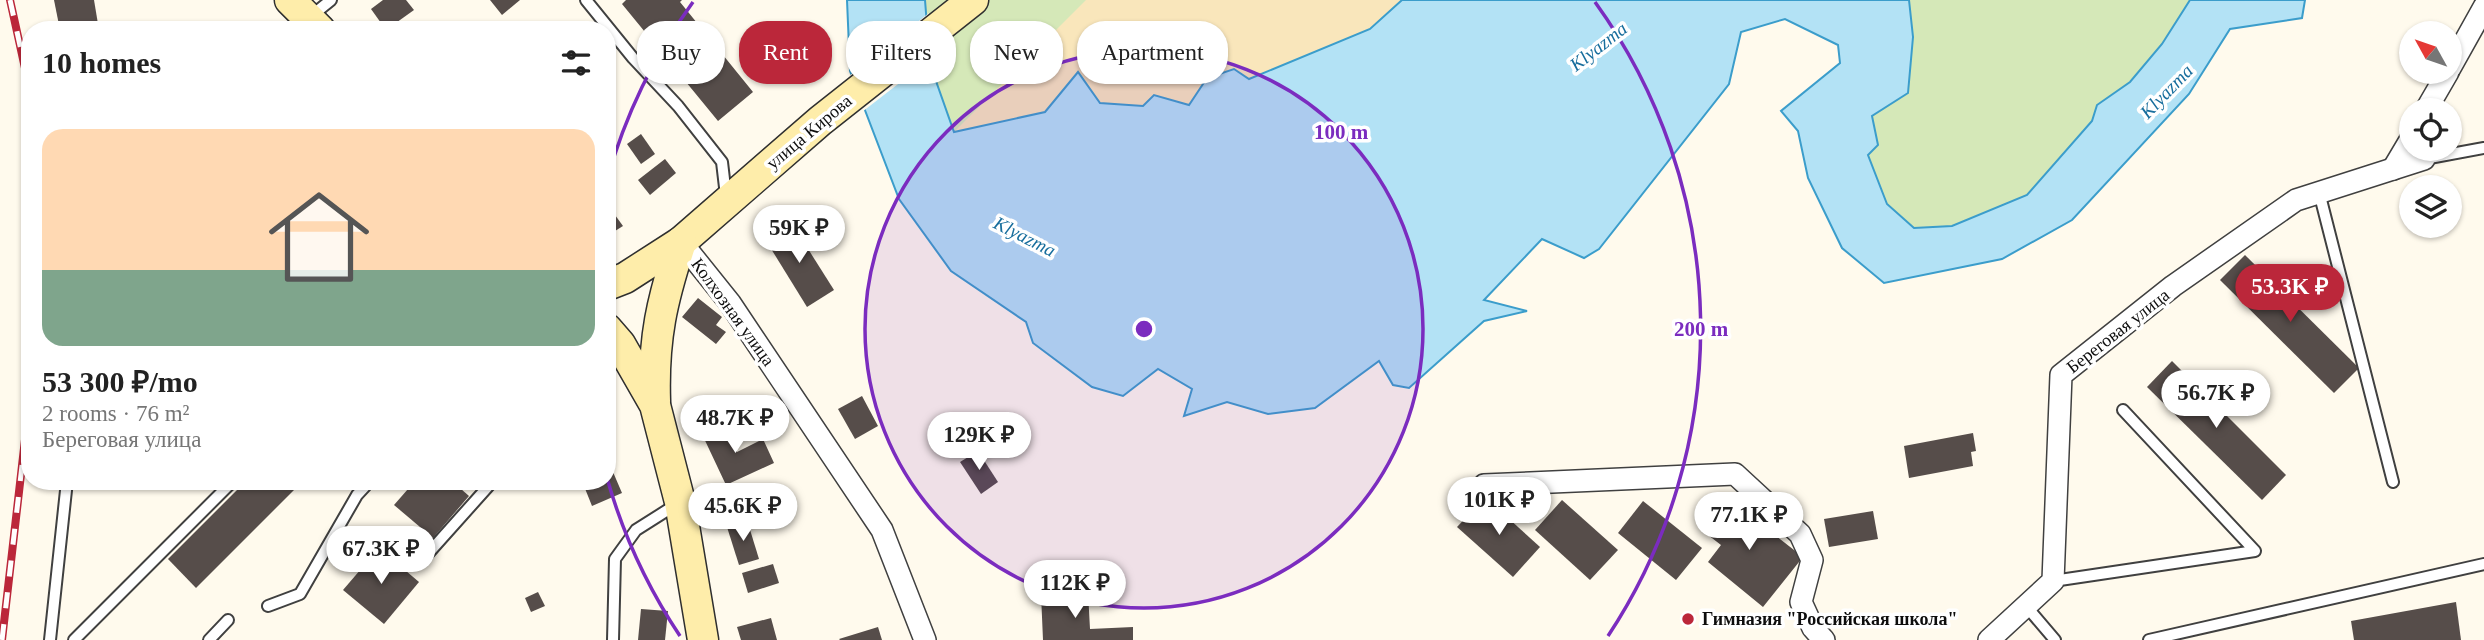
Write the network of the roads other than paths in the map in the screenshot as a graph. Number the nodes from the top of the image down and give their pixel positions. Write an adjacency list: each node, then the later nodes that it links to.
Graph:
1 (331, 0): 5 (lane)
2 (586, 0): 6 (lane)
3 (970, 2): 15 (street, улица Кирова)
4 (2484, 7): 8 (street)
5 (306, 16)
6 (603, 21)
7 (616, 37): 15 (lane)
8 (2462, 47)
9 (2484, 148): 10 (lane)
10 (2462, 152)
11 (2399, 159): 13 (street)
12 (2418, 161): 13 (street, Береговая улица)
13 (2393, 169): 14 (street, Береговая улица)
14 (2319, 192): 21 (lane); 30 (street, Береговая улица)
15 (726, 202): 16 (street, улица Кирова)
16 (681, 242): 17 (street, улица Кирова); 19 (street); 39 (street, Колхозная улица)
17 (616, 282)
18 (616, 339): 19 (street)
19 (656, 405): 27 (street)
20 (2123, 410): 30 (lane)
21 (2393, 482)
22 (1484, 485): 40 (street)
23 (66, 490): 34 (lane)
24 (224, 490): 35 (lane)
25 (362, 490): 31 (lane)
26 (486, 490): 28 (lane)
27 (680, 502): 37 (lane); 38 (street)
28 (425, 557)
29 (2484, 564): 43 (lane)
30 (2053, 581): 32 (street)
31 (268, 606)
32 (2026, 606): 41 (street); 42 (lane)
33 (228, 620): 36 (lane)
34 (50, 640)
35 (74, 640)
36 (209, 640)
37 (613, 640)
38 (703, 640)
39 (925, 640)
40 (1824, 640)
41 (1989, 640)
42 (2055, 640)
43 (2149, 640)

